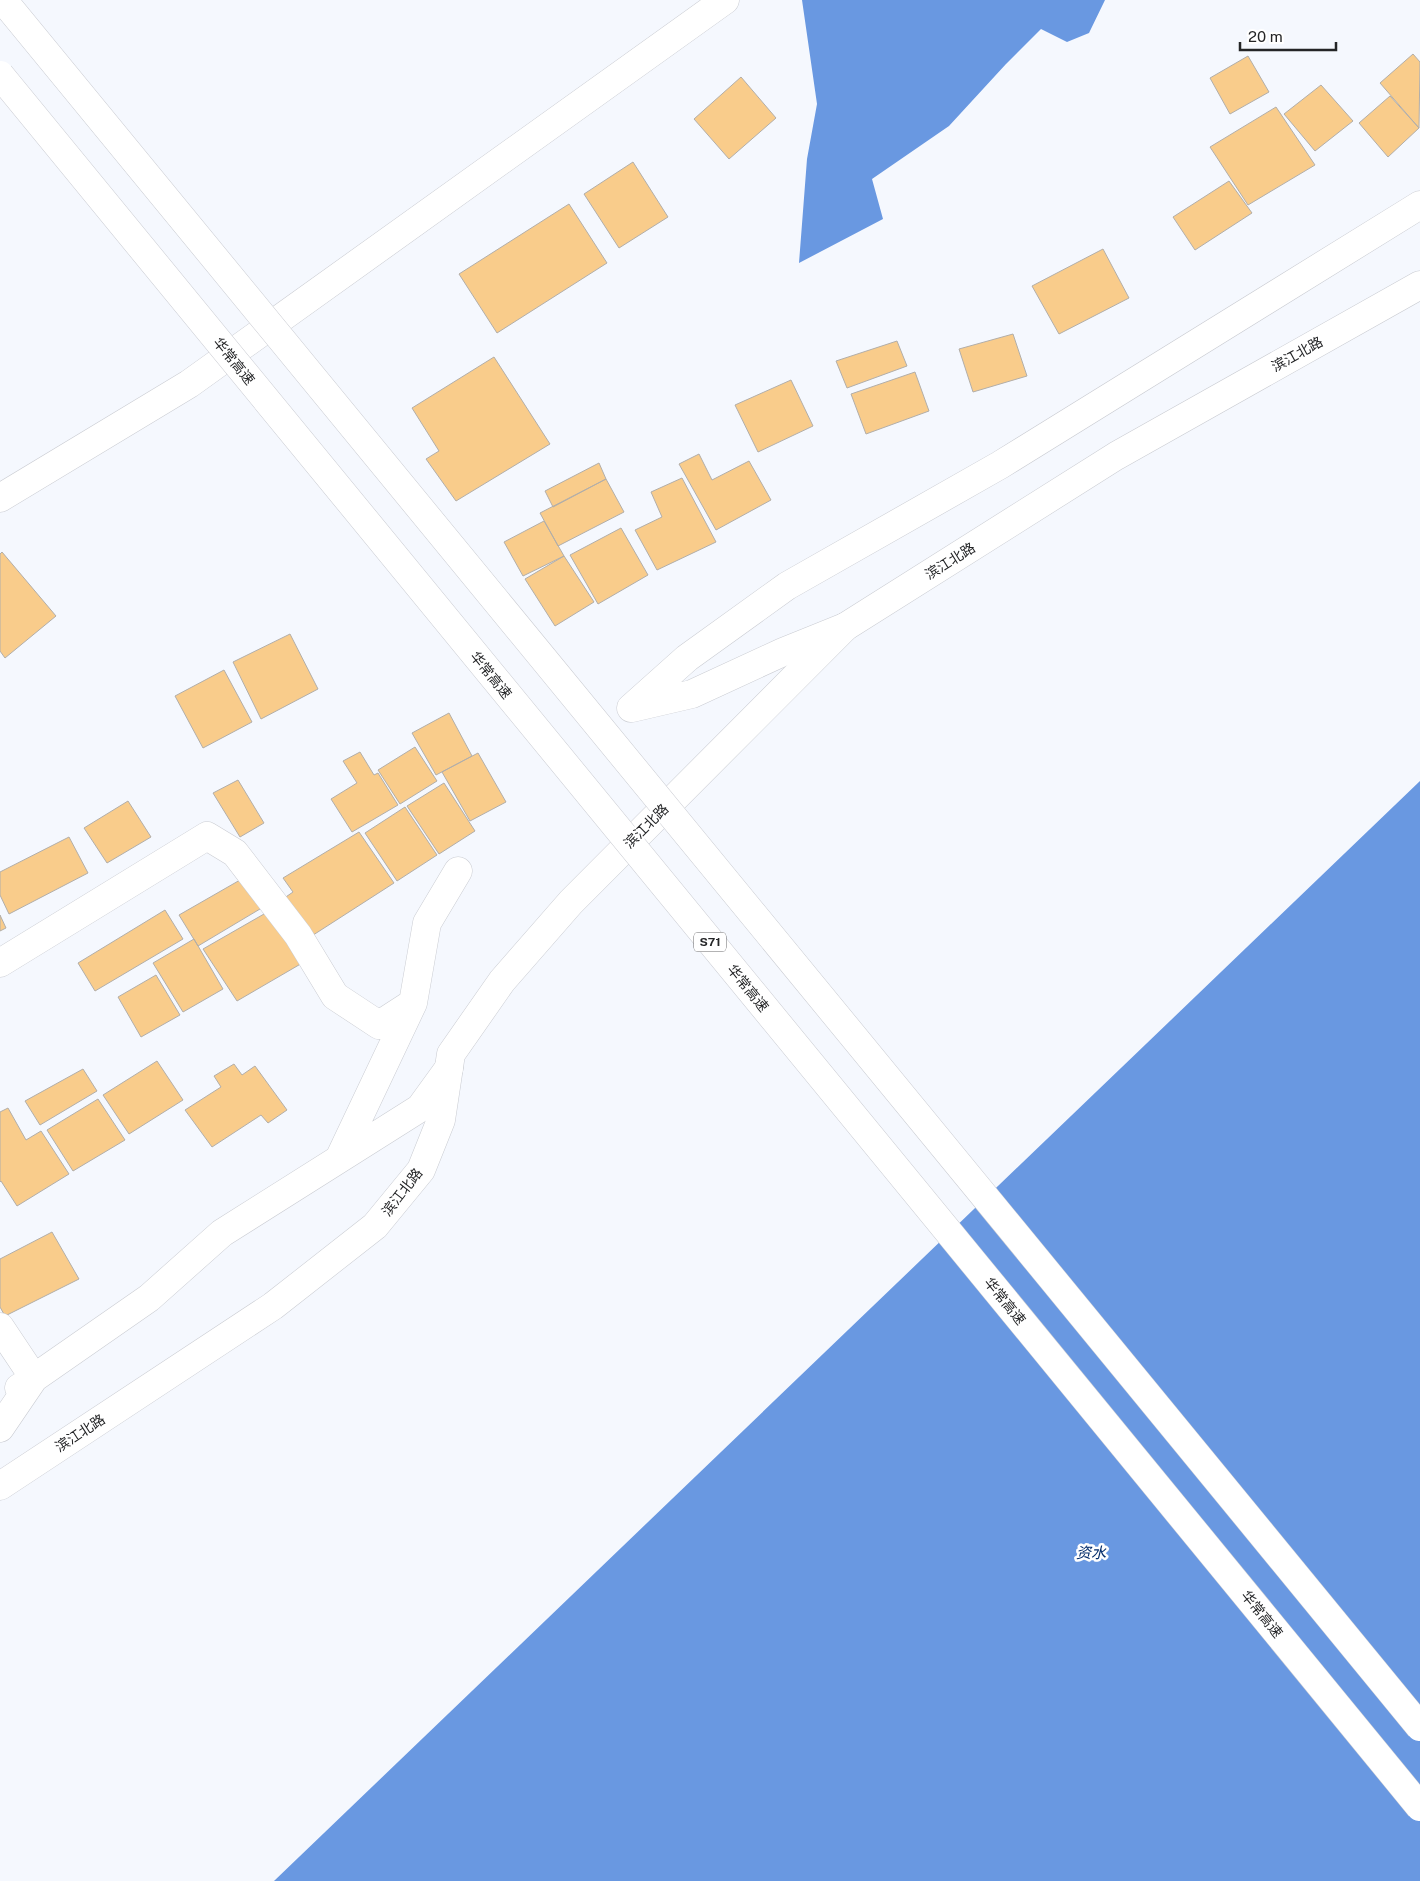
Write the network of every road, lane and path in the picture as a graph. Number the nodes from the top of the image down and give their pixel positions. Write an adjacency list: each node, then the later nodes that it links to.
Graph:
1 (3, 0): 18 (main road, bridge)
2 (726, 0): 6 (main road)
3 (0, 75): 19 (main road, 华常高速 / S71, bridge)
4 (1420, 205): 7 (main road)
5 (1420, 285): 7 (main road, 滨江北路)
6 (0, 498)
7 (845, 628): 11 (main road, 滨江北路)
8 (458, 872): 10 (main road)
9 (0, 963): 10 (main road)
10 (412, 1004): 12 (main road)
11 (449, 1068): 12 (main road); 17 (main road, 滨江北路)
12 (338, 1159): 14 (main road)
13 (0, 1327): 14 (main road)
14 (34, 1378): 15 (main road); 16 (main road)
15 (0, 1400)
16 (0, 1428)
17 (0, 1486)
18 (1420, 1727)
19 (1420, 1807)

